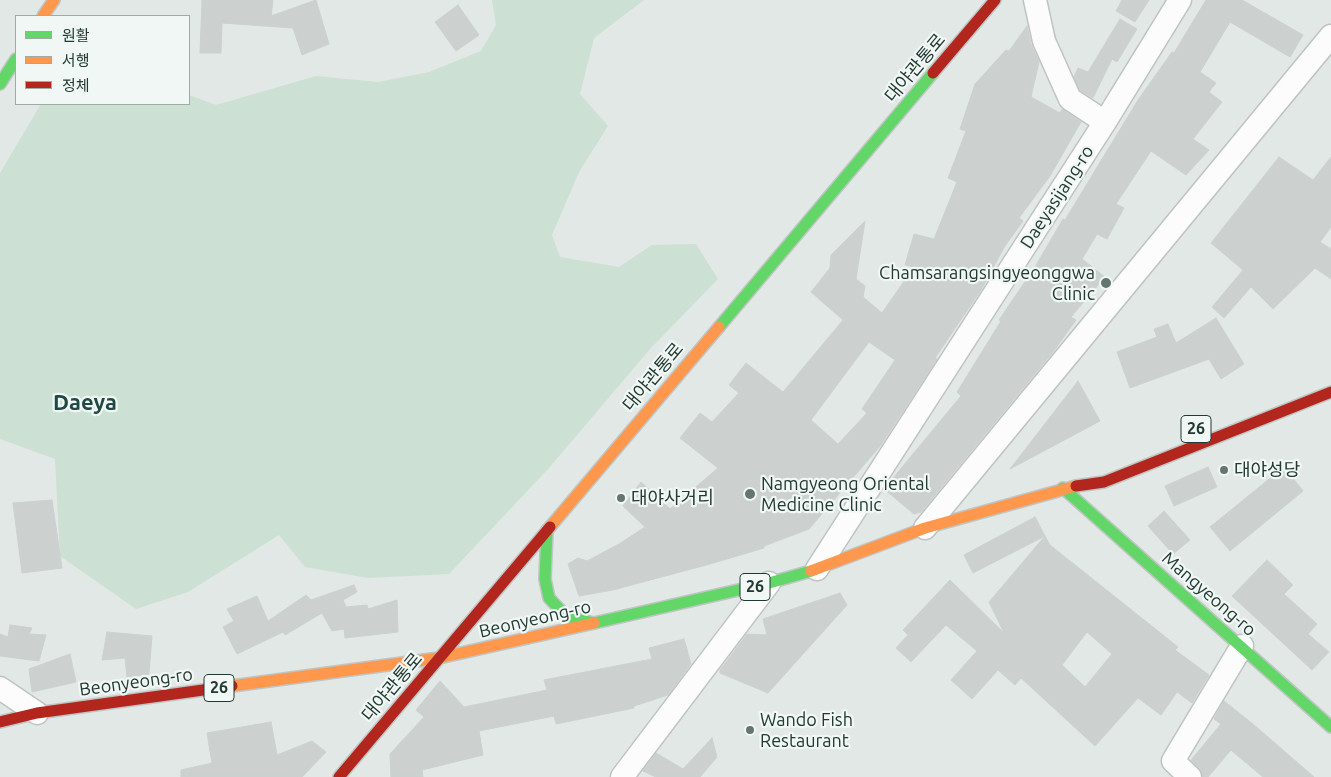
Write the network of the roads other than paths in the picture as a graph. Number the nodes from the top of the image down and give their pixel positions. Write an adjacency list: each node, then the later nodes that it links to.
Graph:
1 (54, 0): 5 (main road)
2 (995, 0): 14 (main road, 대야관통로)
3 (1035, 0): 9 (street)
4 (1180, 0): 9 (street, Daeyasijang-ro)
5 (45, 15)
6 (1331, 36): 13 (street)
7 (15, 61): 8 (main road)
8 (0, 84)
9 (1105, 122): 15 (street, Daeyasijang-ro)
10 (1331, 392): 12 (main road, Beonyeong-ro / 26)
11 (1093, 472): 12 (main road, Beonyeong-ro / 26)
12 (1063, 488): 13 (main road, Beonyeong-ro / 26); 18 (main road, Mangyeong-ro)
13 (925, 528): 15 (main road, Beonyeong-ro / 26)
14 (547, 530): 17 (main road); 19 (main road, 대야관통로)
15 (818, 569): 16 (main road, Beonyeong-ro / 26)
16 (769, 584): 17 (main road, Beonyeong-ro / 26); 25 (street)
17 (593, 623): 19 (main road, Beonyeong-ro / 26)
18 (1242, 646): 23 (main road, Mangyeong-ro); 26 (street)
19 (439, 658): 21 (main road, Beonyeong-ro / 26); 24 (main road, 대야관통로)
20 (0, 688): 21 (street)
21 (38, 713): 22 (main road, Beonyeong-ro / 26)
22 (0, 722)
23 (1331, 727)
24 (338, 777)
25 (622, 777)
26 (1190, 777)

